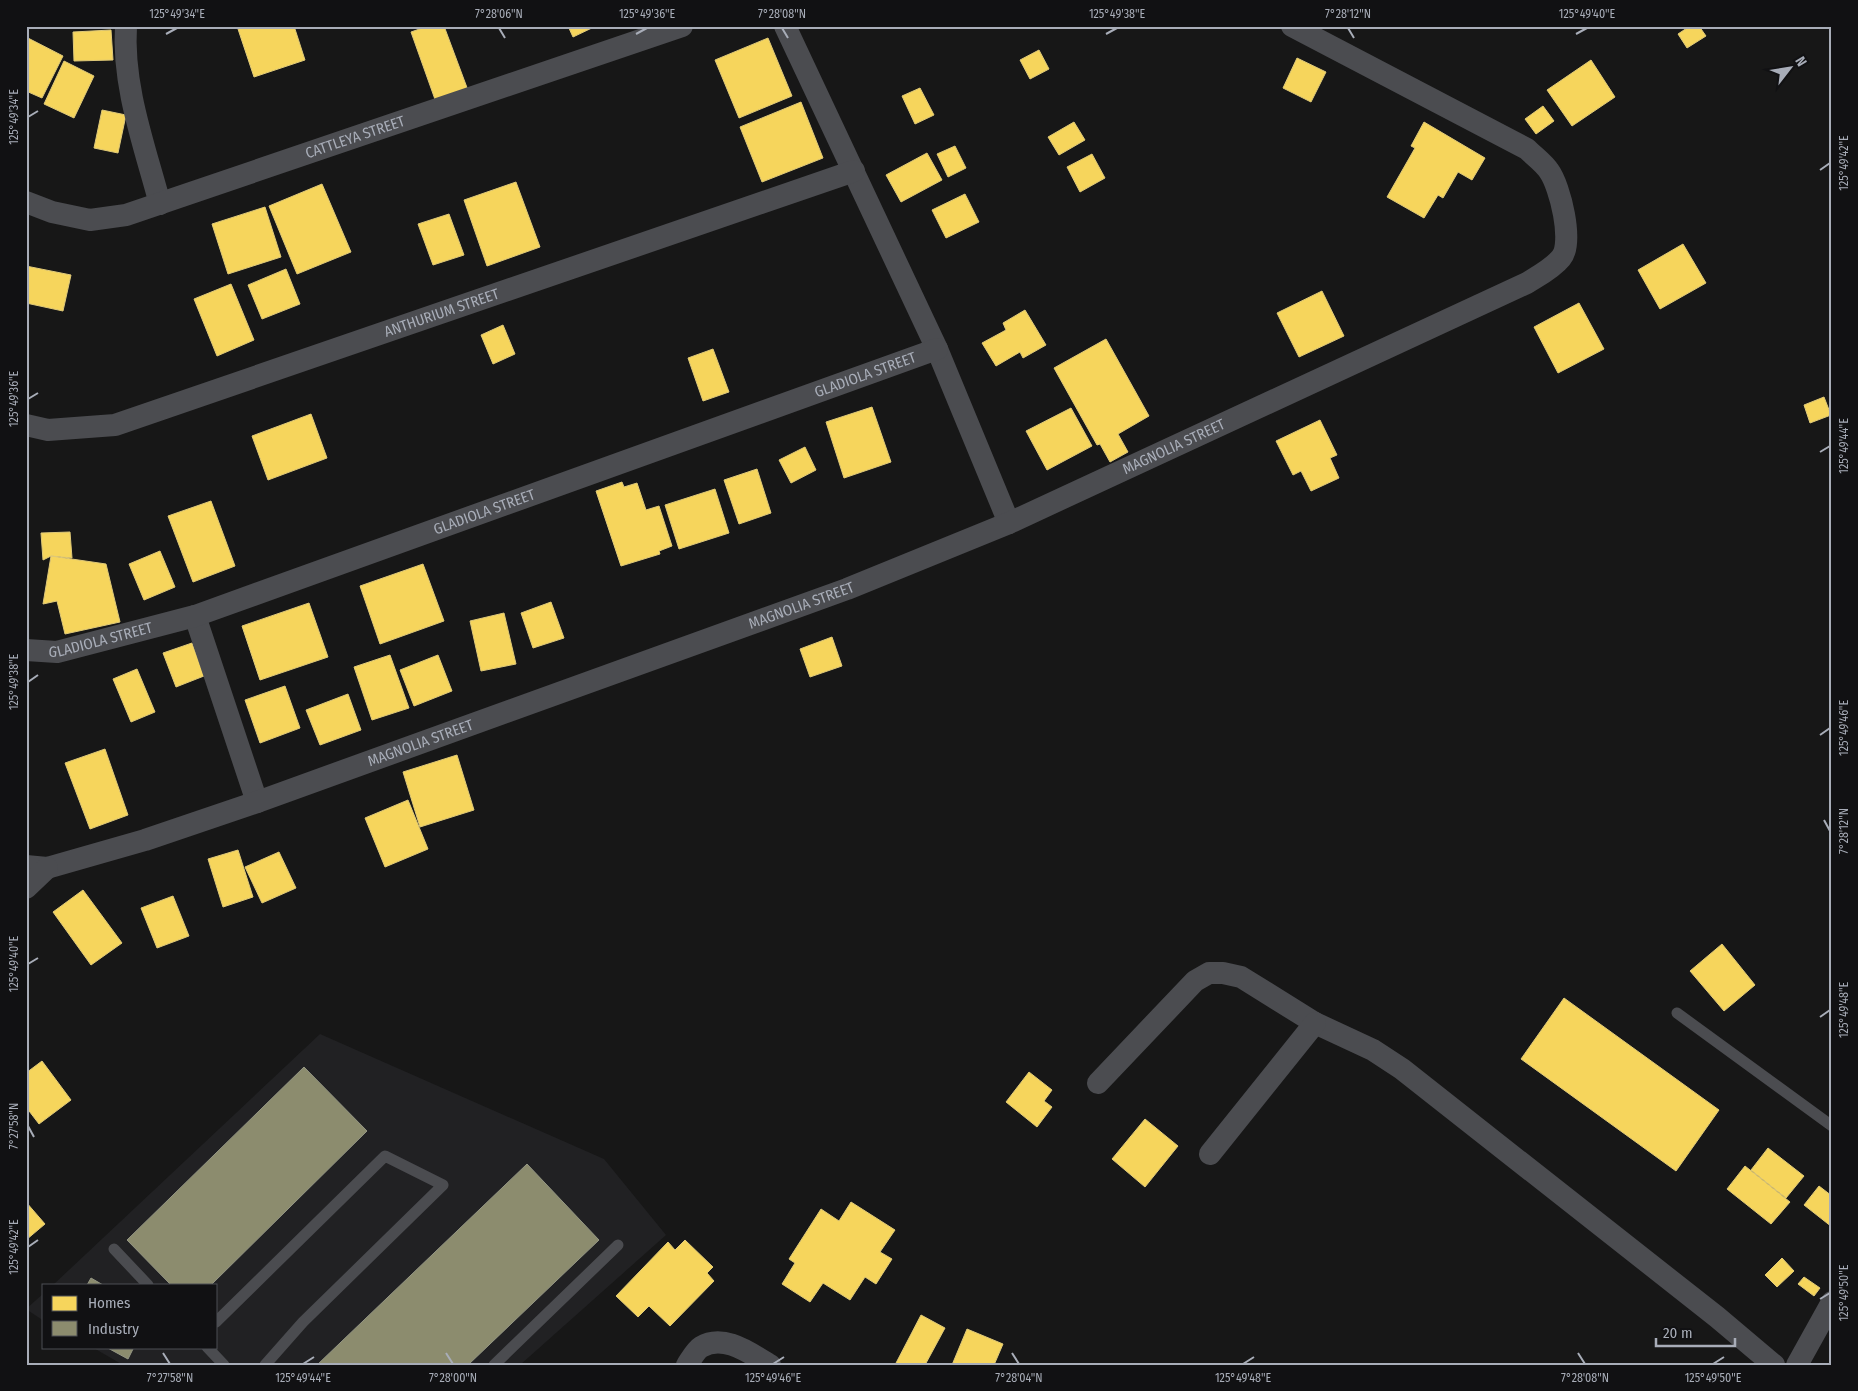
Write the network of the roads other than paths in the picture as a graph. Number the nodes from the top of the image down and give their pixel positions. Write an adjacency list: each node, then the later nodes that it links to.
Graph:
1 (126, 26): 7 (street)
2 (682, 26): 7 (street, CATTLEYA STREET)
3 (785, 26): 5 (street)
4 (1292, 26): 10 (street, MAGNOLIA STREET)
5 (854, 171): 8 (street); 9 (street, ANTHURIUM STREET)
6 (26, 202): 7 (street, CATTLEYA STREET)
7 (160, 204)
8 (937, 349): 10 (street); 11 (street, GLADIOLA STREET)
9 (26, 425)
10 (1009, 523): 13 (street, MAGNOLIA STREET)
11 (195, 616): 12 (street, GLADIOLA STREET); 13 (street)
12 (26, 650)
13 (257, 802): 14 (street, MAGNOLIA STREET)
14 (37, 867): 15 (street)
15 (26, 888)
16 (1677, 1013): 19 (lane)
17 (1315, 1023): 18 (street); 20 (street); 32 (street)
18 (1098, 1083)
19 (1832, 1126)
20 (1210, 1154)
21 (618, 1245): 29 (lane)
22 (114, 1249): 23 (lane)
23 (147, 1284)
24 (1832, 1302): 33 (street)
25 (218, 1320): 28 (lane)
26 (208, 1348): 27 (lane)
27 (224, 1365)
28 (265, 1365)
29 (494, 1365)
30 (687, 1365): 31 (street)
31 (770, 1365)
32 (1774, 1365)
33 (1797, 1365)

